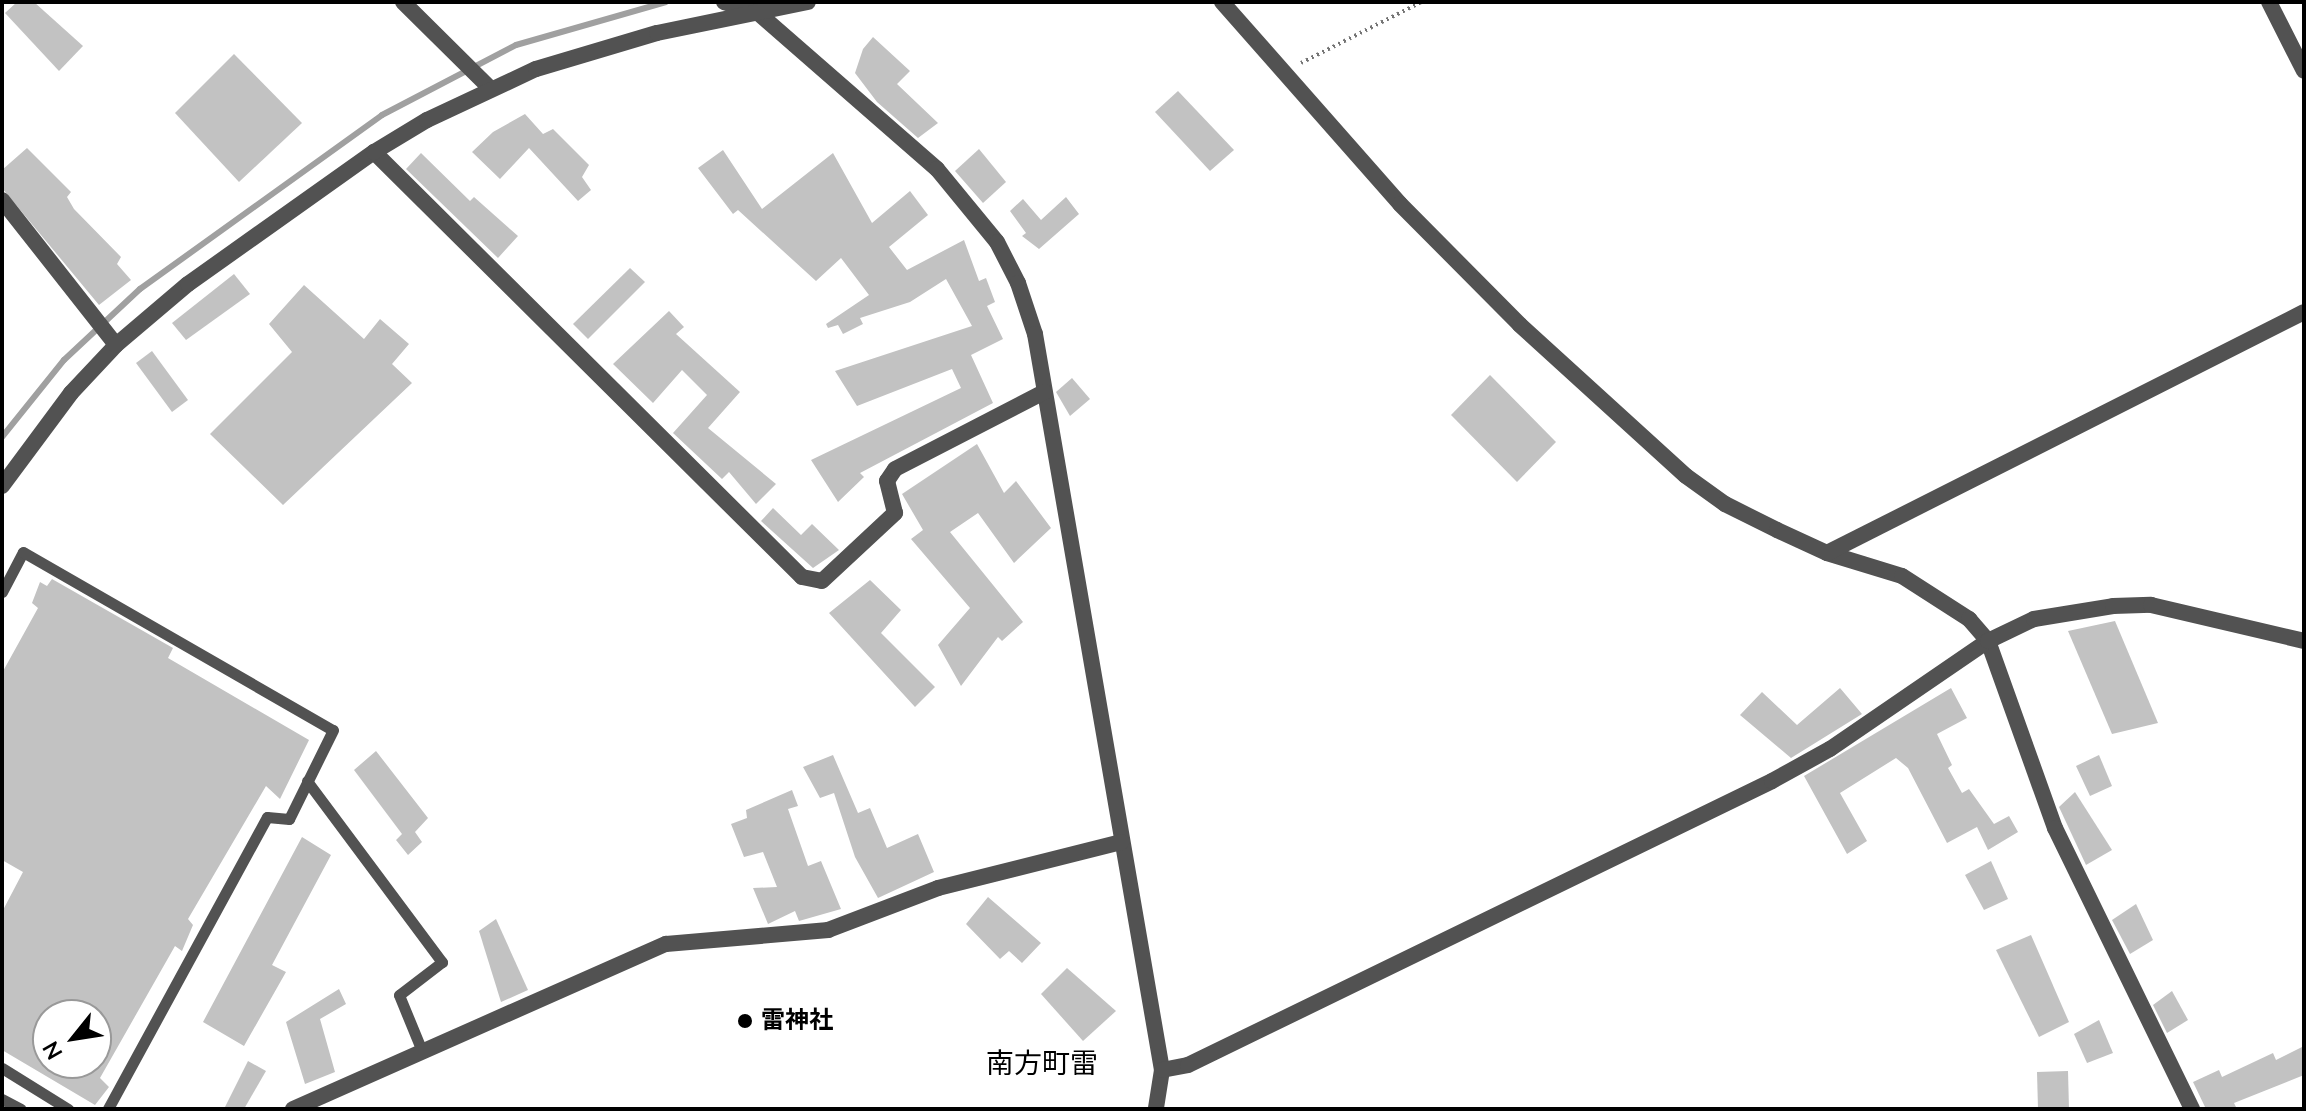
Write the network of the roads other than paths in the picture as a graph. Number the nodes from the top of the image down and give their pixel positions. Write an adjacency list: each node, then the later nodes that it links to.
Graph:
1 (403, 2): 8 (street)
2 (724, 2): 6 (street)
3 (808, 2): 6 (street)
4 (1222, 2): 15 (street)
5 (2269, 2): 7 (street)
6 (757, 12): 8 (street); 13 (street)
7 (2304, 71)
8 (490, 88): 9 (street)
9 (374, 152): 12 (street); 13 (street)
10 (2, 200): 12 (street)
11 (2304, 312): 15 (street)
12 (116, 345): 14 (street)
13 (1044, 392): 20 (street)
14 (2, 486)
15 (1827, 553): 17 (street)
16 (2, 592): 19 (lane)
17 (1988, 641): 18 (street); 23 (street); 30 (street)
18 (2304, 641)
19 (307, 781): 21 (lane); 27 (lane)
20 (1121, 842): 21 (street); 23 (street)
21 (422, 1051): 28 (street)
22 (2, 1068): 26 (lane)
23 (1162, 1070): 29 (street)
24 (2, 1099): 25 (lane)
25 (21, 1109)
26 (68, 1109)
27 (108, 1109)
28 (293, 1109)
29 (1156, 1109)
30 (2192, 1109)

